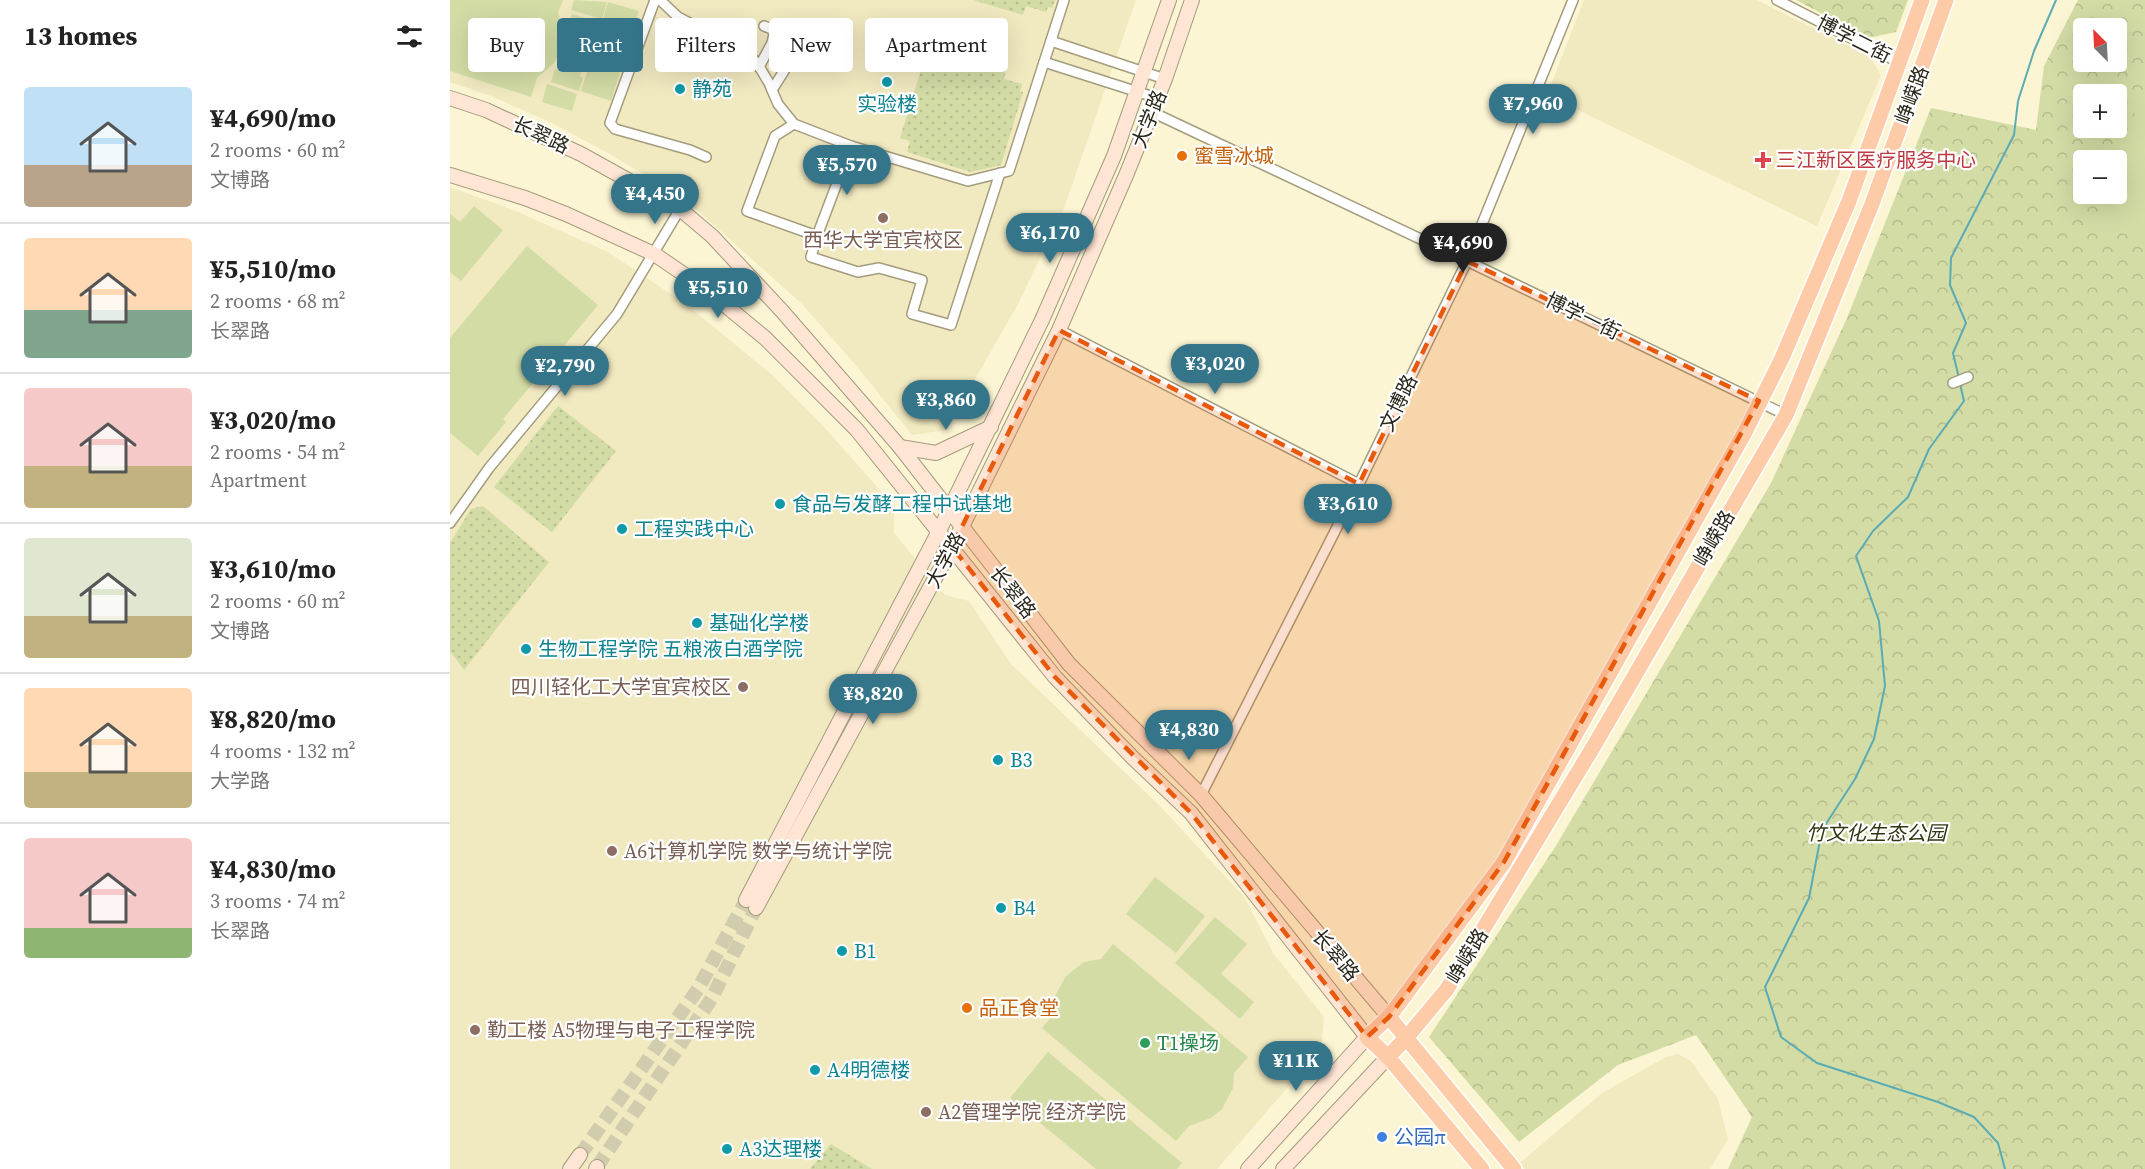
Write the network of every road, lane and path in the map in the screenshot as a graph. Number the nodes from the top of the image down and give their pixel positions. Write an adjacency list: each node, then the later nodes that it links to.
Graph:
1 (655, 0): 25 (street)
2 (660, 0): 14 (street)
3 (1064, 0): 11 (street)
4 (1169, 0): 15 (main road, 大学路)
5 (1192, 0): 17 (main road, 大学路)
6 (1573, 0): 31 (street, 文博路)
7 (1777, 0): 13 (street, 博学二街)
8 (1922, 0): 13 (main road, 峥嵘路)
9 (1946, 0): 36 (main road, 峥嵘路)
10 (764, 26): 14 (street)
11 (1051, 41): 12 (street); 15 (street)
12 (1044, 62): 19 (street); 26 (street)
13 (1900, 63): 35 (main road, 峥嵘路)
14 (759, 67): 18 (street)
15 (1145, 71): 17 (street); 19 (main road, 大学路)
16 (783, 72): 18 (street)
17 (1165, 79): 21 (main road, 大学路)
18 (772, 90): 23 (street)
19 (1138, 90): 21 (street); 37 (main road, 大学路)
20 (450, 98): 28 (main road, 长翠路)
21 (1157, 98): 22 (main road, 大学路)
22 (1152, 112): 31 (street, 博学一街); 32 (main road, 大学路)
23 (794, 123): 24 (street); 29 (street)
24 (851, 146): 26 (street); 29 (street)
25 (706, 157)
26 (1000, 173): 29 (street)
27 (450, 175): 30 (main road, 长翠路)
28 (680, 209): 30 (street); 38 (main road, 长翠路)
29 (817, 236)
30 (654, 254): 41 (street); 43 (main road, 长翠路)
31 (1467, 261): 35 (street, 博学一街); 39 (street, 文博路)
32 (1059, 330): 39 (street); 42 (main road, 大学路)
33 (1968, 377): 34 (street)
34 (1953, 383)
35 (1759, 401): 36 (street, 博学一街); 46 (main road, 峥嵘路)
36 (1786, 415): 48 (main road, 峥嵘路)
37 (991, 427): 38 (main road); 40 (main road, 大学路)
38 (900, 447): 40 (main road, 长翠路)
39 (1359, 484): 45 (street, 文博路)
40 (949, 511): 42 (main road, 长翠路); 43 (main road, 大学路)
41 (450, 522)
42 (962, 528): 44 (main road, 大学路); 45 (main road, 长翠路)
43 (939, 531): 44 (main road, 长翠路); 44 (main road, 大学路)
44 (952, 547): 47 (main road, 长翠路)
45 (1201, 795): 46 (main road, 长翠路)
46 (1389, 1017): 47 (main road, 峥嵘路); 48 (main road, 长翠路)
47 (1367, 1036): 49 (main road, 长翠路); 52 (main road)
48 (1407, 1037): 49 (main road, 峥嵘路); 55 (main road, 长翠路)
49 (1388, 1057): 53 (main road); 54 (main road, 长翠路)
50 (580, 1155): 51 (main road)
51 (570, 1169)
52 (1248, 1169)
53 (1282, 1169)
54 (1482, 1169)
55 (1514, 1169)

